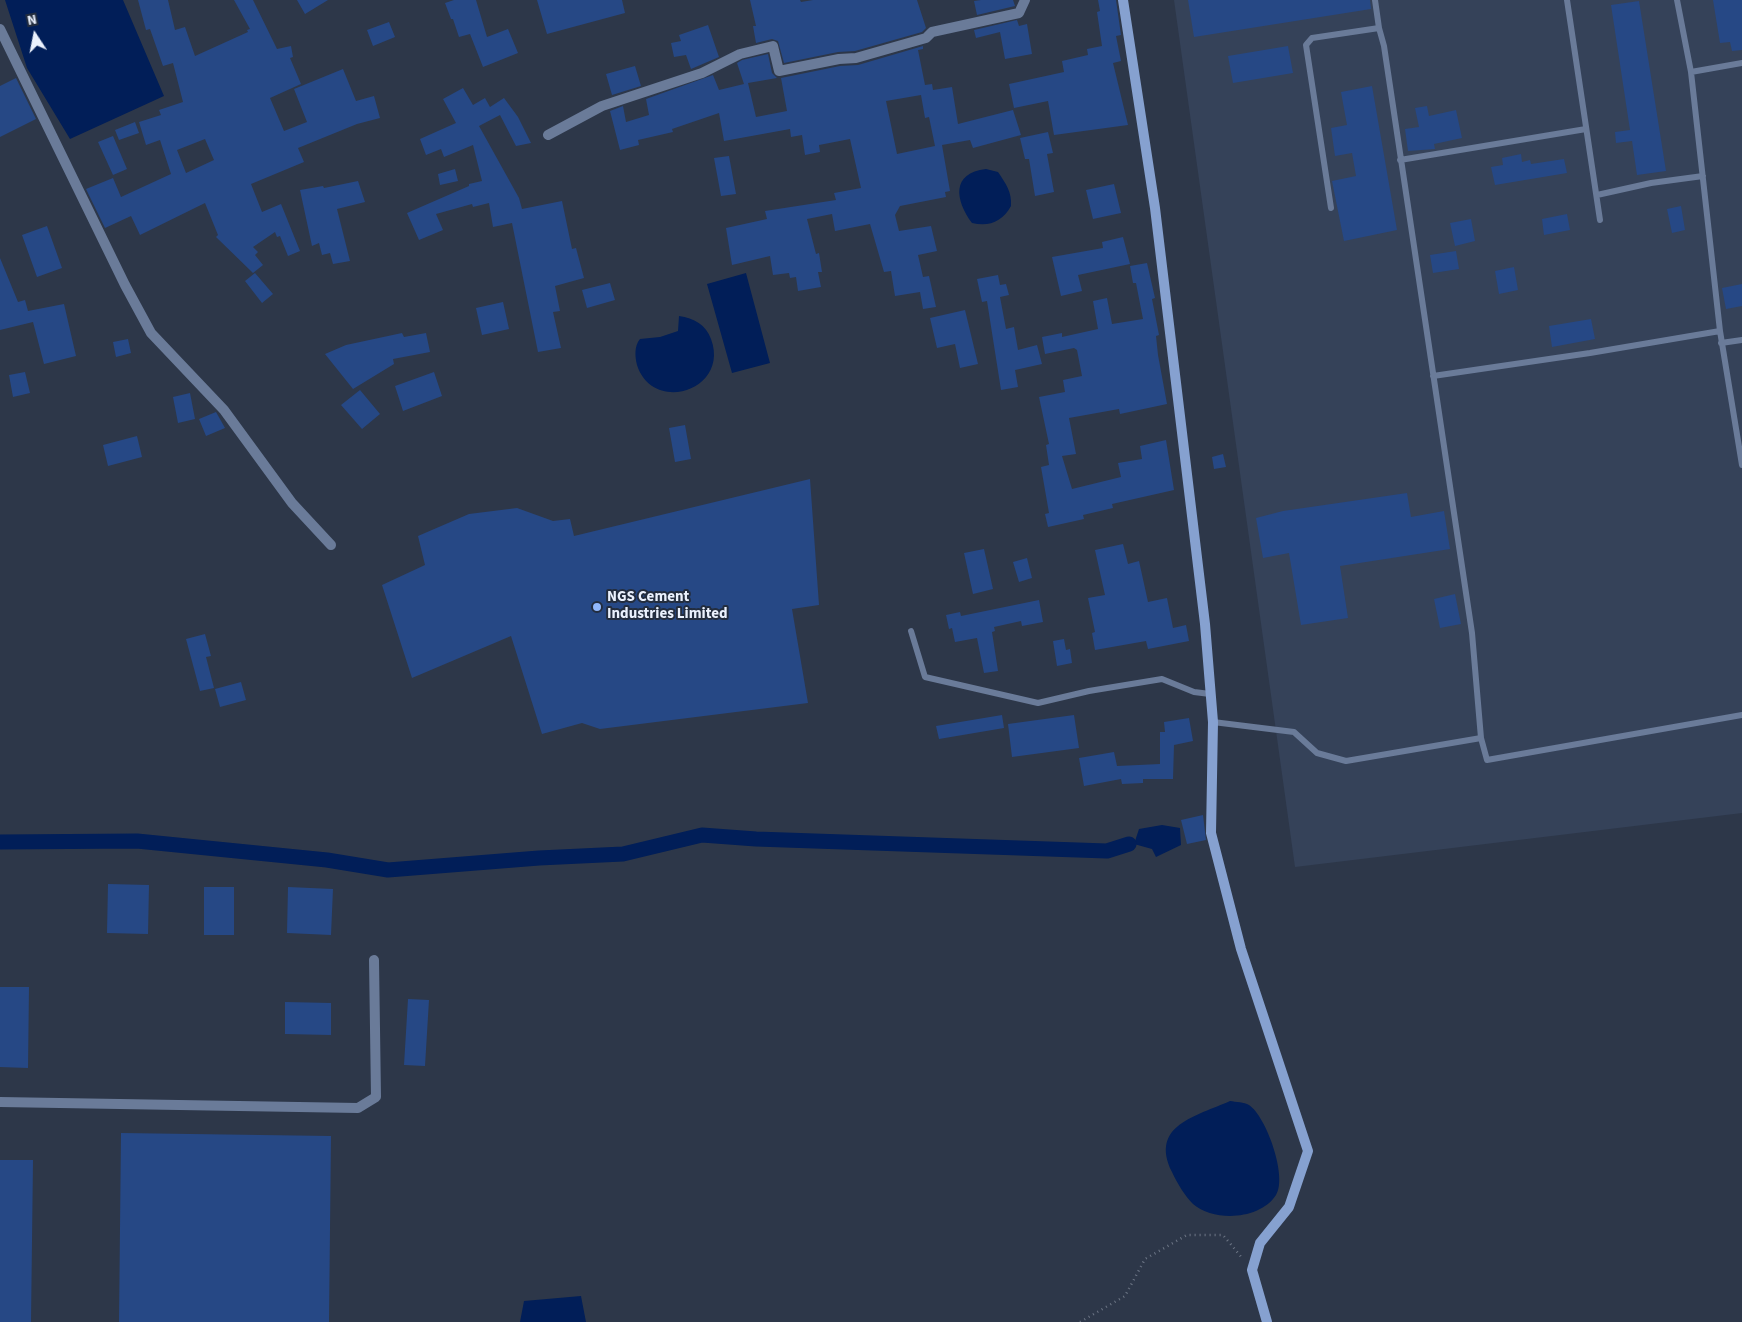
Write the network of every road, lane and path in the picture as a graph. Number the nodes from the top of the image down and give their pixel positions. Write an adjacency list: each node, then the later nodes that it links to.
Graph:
1 (1026, 0): 11 (street)
2 (1123, 0): 24 (street)
3 (1375, 0): 6 (lane)
4 (1567, 0): 10 (lane)
5 (1677, 0): 9 (lane)
6 (1380, 28): 12 (lane); 15 (lane)
7 (0, 29): 22 (street)
8 (1742, 64): 9 (lane)
9 (1691, 72): 13 (lane)
10 (1586, 129): 12 (lane); 14 (lane)
11 (548, 135)
12 (1400, 160): 20 (lane)
13 (1703, 176): 14 (lane); 17 (lane)
14 (1597, 195): 16 (lane)
15 (1330, 208)
16 (1600, 220)
17 (1720, 331): 19 (lane); 20 (lane)
18 (1742, 340): 19 (lane)
19 (1721, 342): 21 (lane)
20 (1433, 376): 27 (lane)
21 (1742, 465)
22 (331, 545)
23 (911, 631): 24 (lane)
24 (1210, 694): 26 (street)
25 (1742, 714): 27 (lane)
26 (1213, 722): 27 (lane); 30 (street)
27 (1481, 738)
28 (374, 960): 29 (street)
29 (0, 1102)
30 (1252, 1270): 31 (path); 32 (street)
31 (1080, 1322)
32 (1267, 1322)

